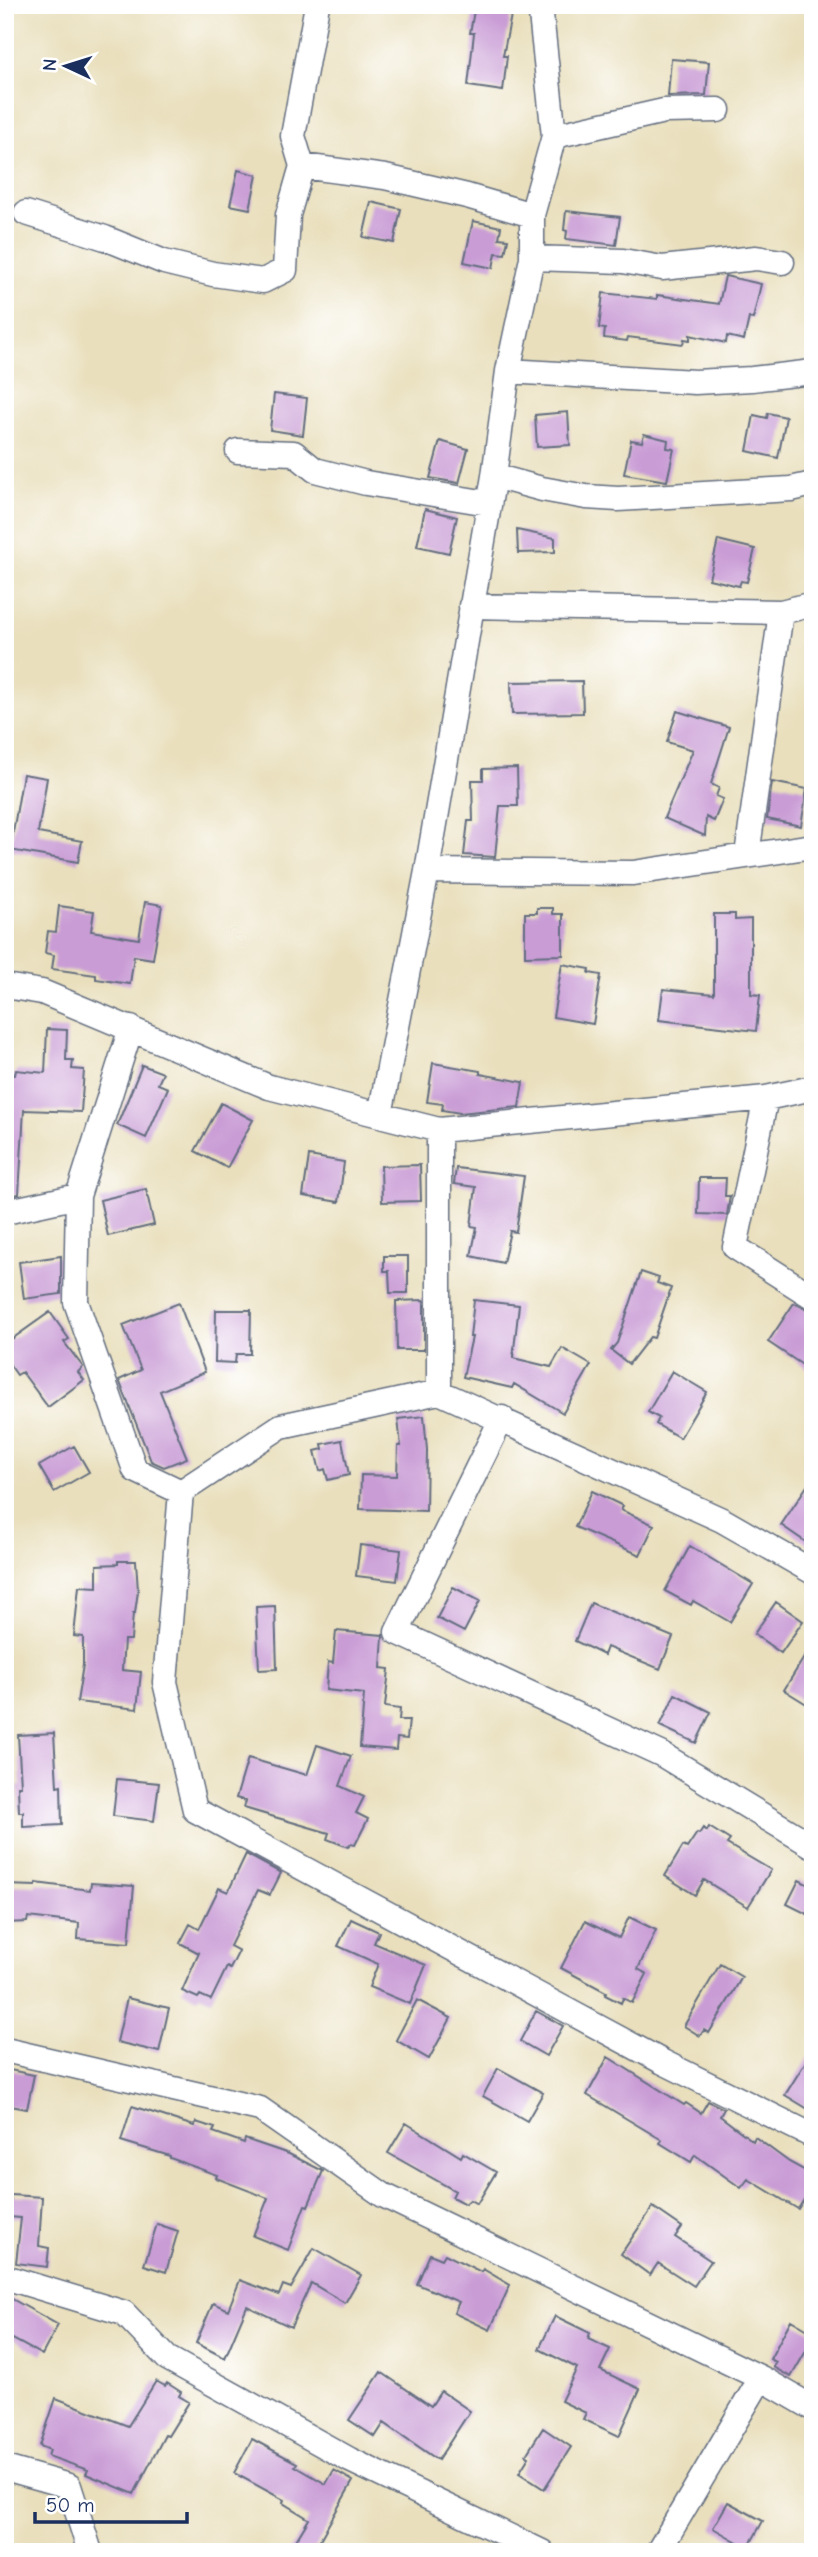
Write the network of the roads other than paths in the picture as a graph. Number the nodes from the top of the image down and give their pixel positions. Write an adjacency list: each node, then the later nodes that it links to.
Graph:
1 (317, 5): 5 (street)
2 (540, 5): 4 (street)
3 (718, 110): 4 (street)
4 (554, 136): 7 (street)
5 (302, 166): 6 (street); 7 (street)
6 (26, 212)
7 (532, 215): 8 (street)
8 (532, 258): 9 (street); 10 (street)
9 (782, 262)
10 (508, 371): 11 (street); 13 (street)
11 (813, 372)
12 (238, 451): 15 (street)
13 (494, 476): 14 (street); 15 (street)
14 (813, 484)
15 (488, 503): 17 (street)
16 (813, 604): 18 (street)
17 (471, 606): 18 (street); 21 (street)
18 (781, 612): 20 (street)
19 (813, 846): 20 (street)
20 (747, 855): 21 (street)
21 (427, 871): 26 (street)
22 (5, 986): 23 (street)
23 (131, 1028): 26 (street); 28 (street)
24 (813, 1088): 25 (street)
25 (766, 1098): 27 (street); 30 (street)
26 (380, 1115): 27 (street)
27 (439, 1130): 31 (street)
28 (78, 1195): 29 (street); 33 (street)
29 (5, 1212)
30 (813, 1297)
31 (439, 1392): 32 (street); 33 (street)
32 (502, 1418): 34 (street); 35 (street)
33 (181, 1492): 37 (street)
34 (813, 1572)
35 (813, 1846)
36 (5, 2050): 39 (street)
37 (813, 2136)
38 (5, 2277): 43 (street)
39 (761, 2378): 40 (street); 44 (street)
40 (813, 2408)
41 (5, 2468): 42 (street)
42 (90, 2552)
43 (542, 2552)
44 (658, 2552)

